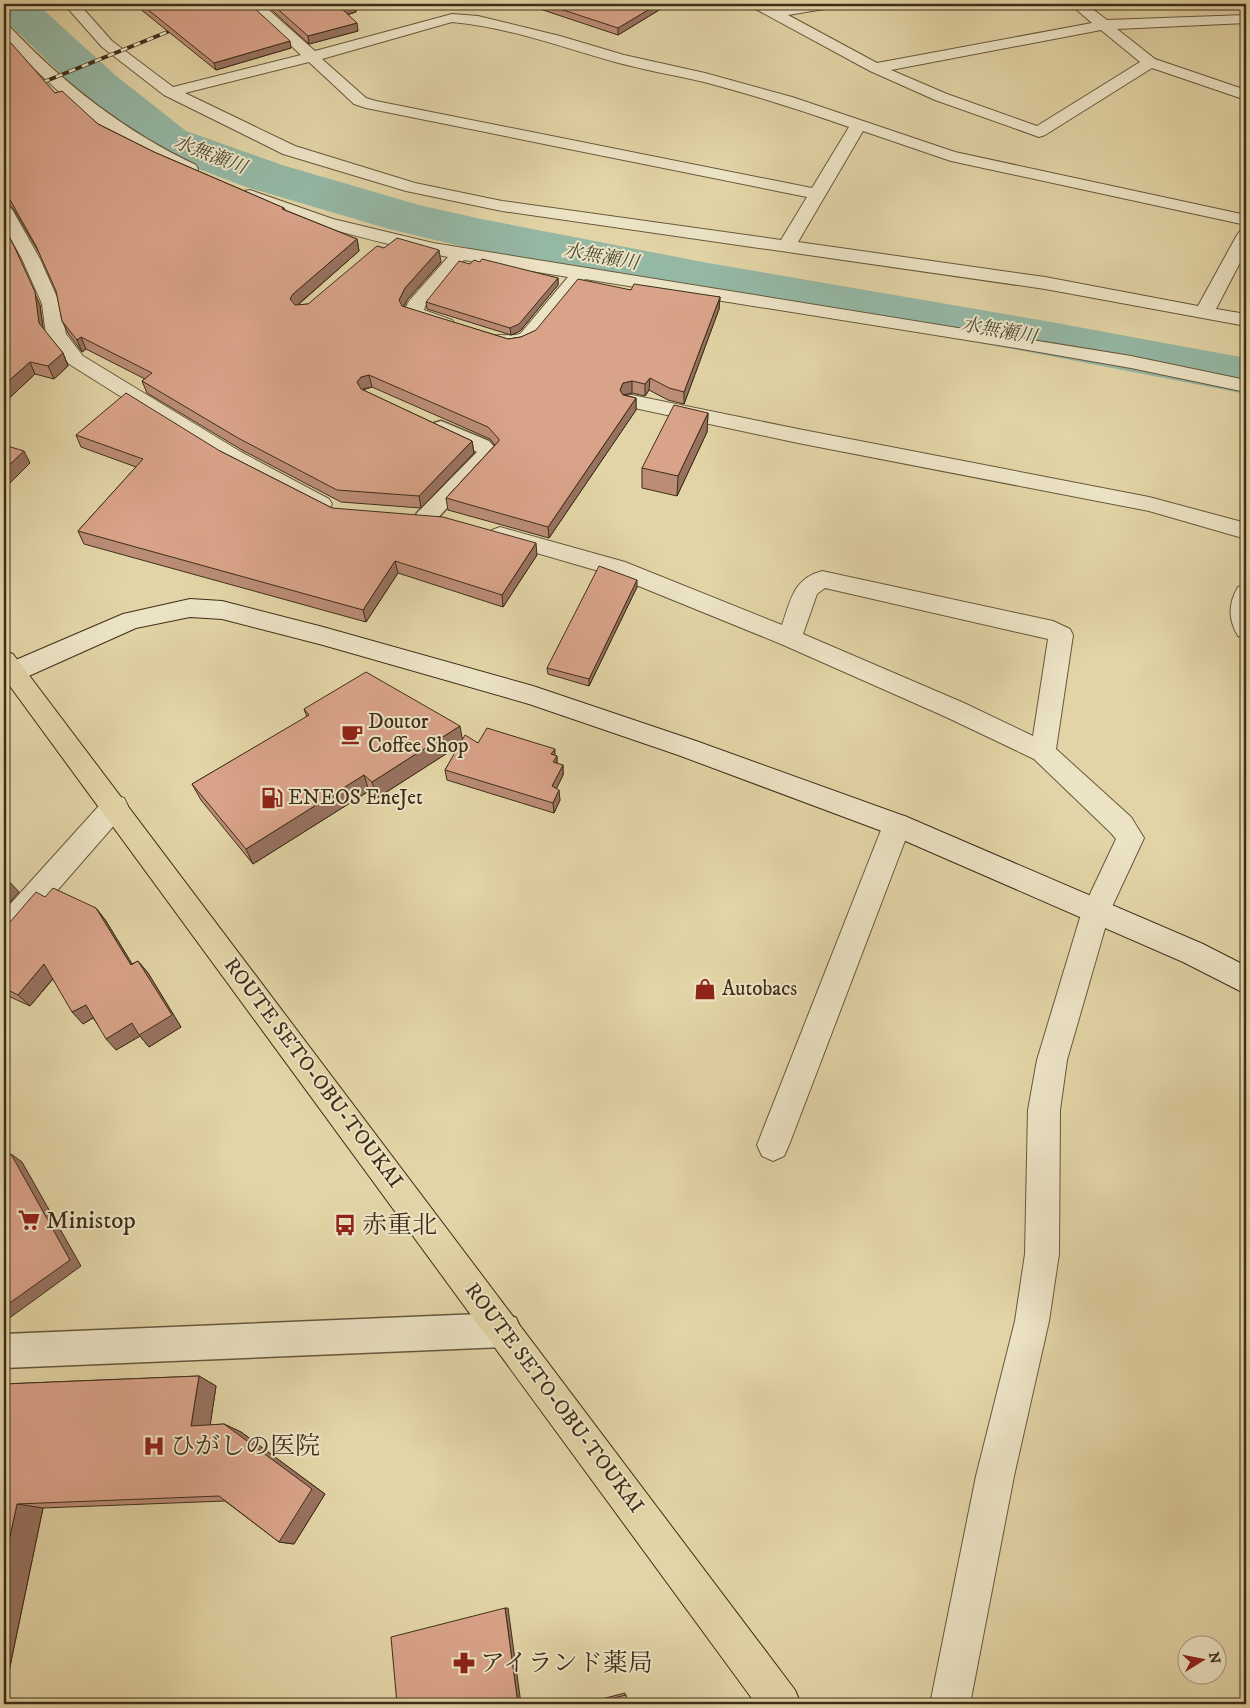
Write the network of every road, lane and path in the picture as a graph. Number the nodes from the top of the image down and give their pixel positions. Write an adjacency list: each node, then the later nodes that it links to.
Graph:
1 (71, 4): 15 (street)
2 (254, 4): 12 (street)
3 (757, 4): 7 (street)
4 (830, 4): 7 (street)
5 (1077, 4): 10 (street)
6 (501, 10): 9 (street)
7 (774, 13): 14 (street)
8 (1246, 19): 10 (street)
9 (478, 20): 12 (street); 17 (street)
10 (1104, 25): 13 (street); 14 (street)
11 (4, 29): 18 (street)
12 (311, 57): 15 (street); 20 (street)
13 (1150, 62): 14 (street); 16 (street)
14 (875, 68)
15 (170, 92): 24 (street)
16 (1246, 95)
17 (858, 126): 20 (street); 22 (street)
18 (207, 176)
19 (235, 188): 25 (street)
20 (816, 194): 24 (street)
21 (4, 213): 32 (street)
22 (1246, 220)
23 (1246, 235): 27 (street)
24 (787, 245): 27 (street)
25 (460, 254): 26 (street); 26 (street)
26 (580, 274): 29 (street)
27 (1206, 311): 28 (street)
28 (1246, 320)
29 (1246, 386)
30 (632, 401): 36 (street)
31 (422, 419): 33 (lane)
32 (336, 512)
33 (415, 517): 34 (street)
34 (455, 522)
35 (483, 530): 39 (street)
36 (1246, 531)
37 (1246, 593): 38 (street)
38 (1246, 630)
39 (790, 638): 41 (street); 41 (street)
40 (8, 666): 42 (main road, ROUTE SETO-OBU-TOUKAI); 43 (street)
41 (1044, 752): 44 (street)
42 (114, 806): 45 (street); 48 (main road, ROUTE SETO-OBU-TOUKAI)
43 (897, 825): 44 (street); 47 (street)
44 (1096, 911): 46 (street); 51 (street)
45 (4, 931)
46 (1246, 981)
47 (774, 1145)
48 (504, 1330): 49 (lane); 50 (main road, ROUTE SETO-OBU-TOUKAI)
49 (4, 1351)
50 (781, 1704)
51 (950, 1704)

